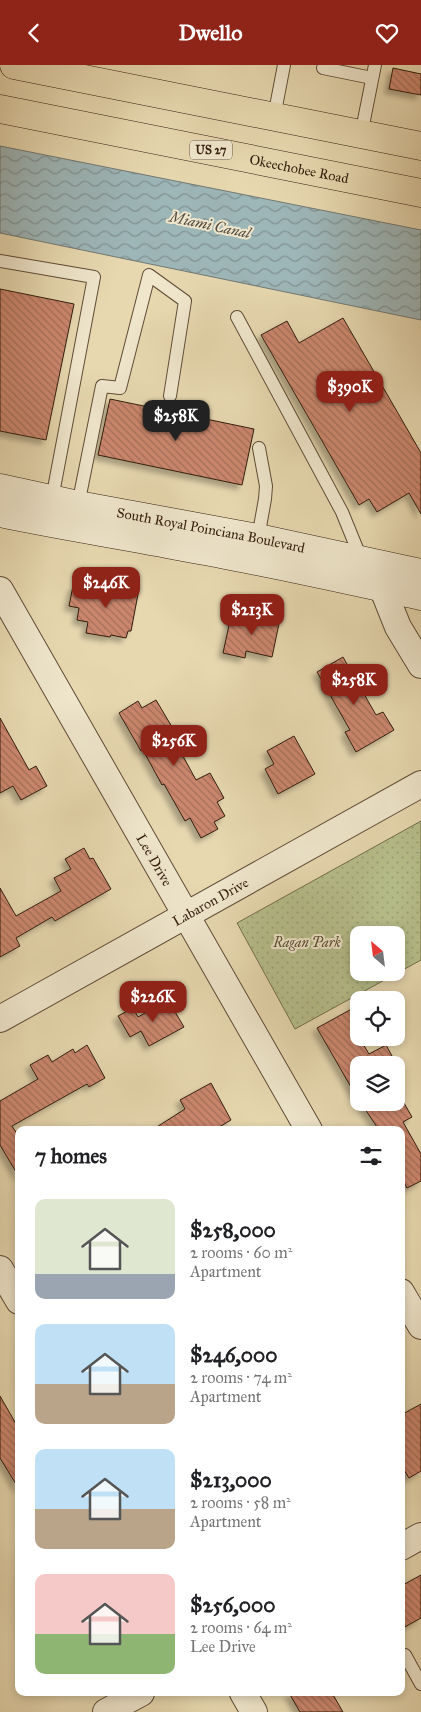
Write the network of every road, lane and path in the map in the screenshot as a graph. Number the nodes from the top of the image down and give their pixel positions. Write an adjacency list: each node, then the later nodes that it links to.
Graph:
1 (14, 65): 4 (highway)
2 (284, 65): 7 (lane)
3 (324, 65): 5 (lane)
4 (61, 70): 7 (highway)
5 (373, 71): 8 (lane)
6 (0, 109): 10 (highway, Okeechobee Road / US 27)
7 (274, 117): 8 (highway)
8 (362, 135): 9 (highway)
9 (421, 146)
10 (421, 193)
11 (0, 261): 16 (lane)
12 (237, 317): 20 (lane)
13 (170, 396): 17 (lane)
14 (258, 448): 19 (lane)
15 (0, 488): 16 (street, South Royal Poinciana Boulevard)
16 (52, 499): 17 (street, South Royal Poinciana Boulevard)
17 (78, 505): 19 (street, South Royal Poinciana Boulevard)
18 (0, 513): 22 (street, South Royal Poinciana Boulevard)
19 (258, 538): 20 (street, South Royal Poinciana Boulevard)
20 (362, 561): 21 (street, South Royal Poinciana Boulevard)
21 (421, 573)
22 (382, 587): 24 (street, South Royal Poinciana Boulevard); 25 (street)
23 (0, 590): 27 (street, Lee Drive)
24 (421, 596)
25 (421, 665)
26 (421, 784): 27 (street, Labaron Drive)
27 (188, 916): 28 (street, Labaron Drive); 29 (street, Lee Drive)
28 (0, 1019)
29 (307, 1126)
30 (0, 1269): 31 (street)
31 (15, 1294)
32 (405, 1299): 33 (street)
33 (421, 1326)
34 (421, 1535): 35 (street)
35 (405, 1545)
36 (405, 1655): 37 (lane)
37 (421, 1683)
38 (135, 1696): 40 (street)
39 (245, 1696): 41 (street)
40 (106, 1712)
41 (254, 1712)

